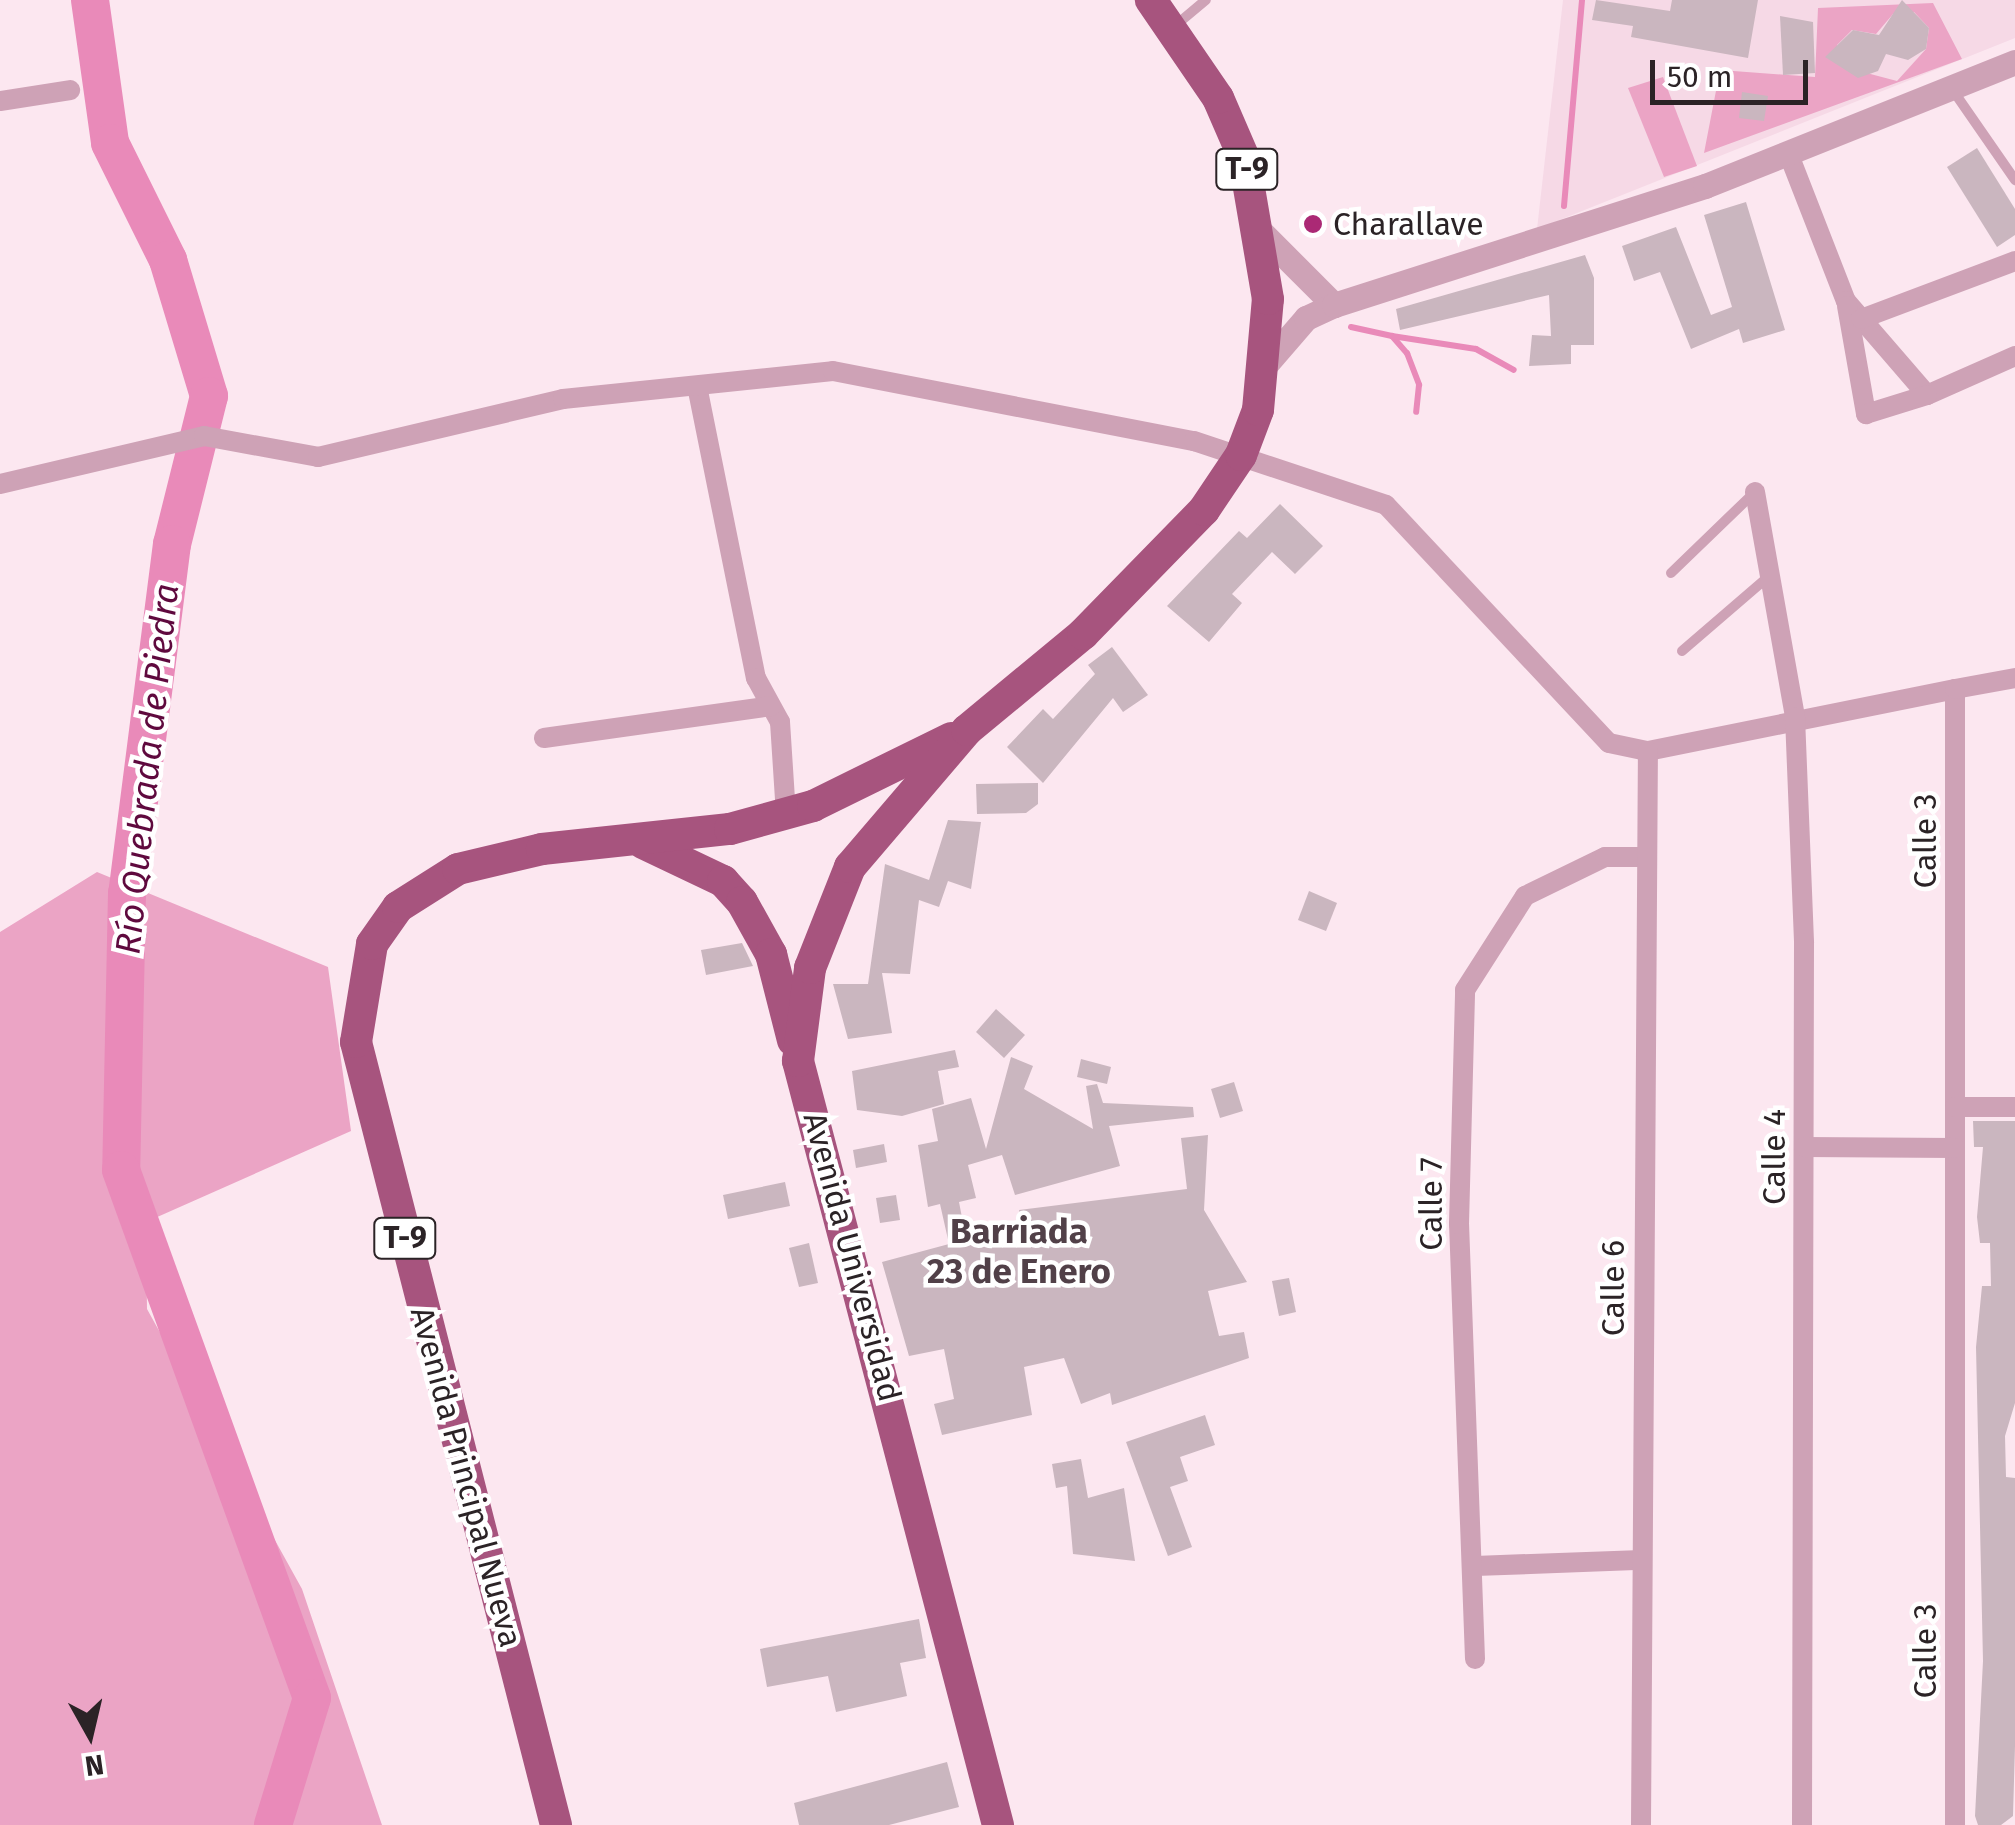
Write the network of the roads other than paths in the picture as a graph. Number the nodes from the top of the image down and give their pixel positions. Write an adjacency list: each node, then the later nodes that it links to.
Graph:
1 (1151, 0): 3 (highway, T-9)
2 (1206, 0): 3 (lane)
3 (1171, 29): 10 (highway, T-9)
4 (2015, 62): 5 (street)
5 (1952, 88): 8 (street); 9 (lane)
6 (70, 90): 7 (street)
7 (0, 100)
8 (1789, 155): 12 (street); 13 (street)
9 (2015, 180)
10 (1260, 231): 13 (street); 16 (highway, T-9)
11 (2015, 262): 14 (street)
12 (1846, 301): 14 (street); 18 (street)
13 (1334, 305): 16 (street)
14 (1861, 319): 18 (street)
15 (2015, 356): 18 (street)
16 (1267, 362): 19 (highway, T-9)
17 (697, 386): 19 (street); 20 (street); 27 (street)
18 (1926, 394)
19 (1242, 455): 29 (highway, T-9); 31 (street)
20 (0, 484)
21 (1755, 492): 22 (lane); 23 (street, Calle 4)
22 (1671, 573)
23 (1770, 575): 24 (lane); 28 (street, Calle 4)
24 (1682, 651)
25 (2015, 678): 26 (street)
26 (1955, 688): 28 (street); 36 (street, Calle 3)
27 (771, 706): 30 (street); 32 (street)
28 (1795, 717): 31 (street); 38 (street, Calle 4)
29 (967, 730): 32 (highway, Avenida Principal Nueva / T-9); 35 (highway, Avenida Universidad / T-9)
30 (544, 738)
31 (1648, 751): 34 (street, Calle 6)
32 (786, 814): 33 (highway, Avenida Principal Nueva / T-9)
33 (643, 842): 35 (highway, T-9); 43 (highway, Avenida Principal Nueva / T-9)
34 (1646, 857): 40 (street, Calle 6); 41 (street, Calle 7)
35 (798, 1061): 44 (highway, Avenida Universidad / T-9)
36 (1955, 1107): 37 (street); 39 (street, Calle 3)
37 (2015, 1107)
38 (1804, 1147): 39 (street); 46 (street, Calle 4)
39 (1955, 1148): 47 (street, Calle 3)
40 (1642, 1560): 41 (street); 45 (street, Calle 6)
41 (1475, 1566): 42 (street, Calle 7)
42 (1475, 1659)
43 (556, 1825)
44 (998, 1825)
45 (1641, 1825)
46 (1802, 1825)
47 (1955, 1825)

